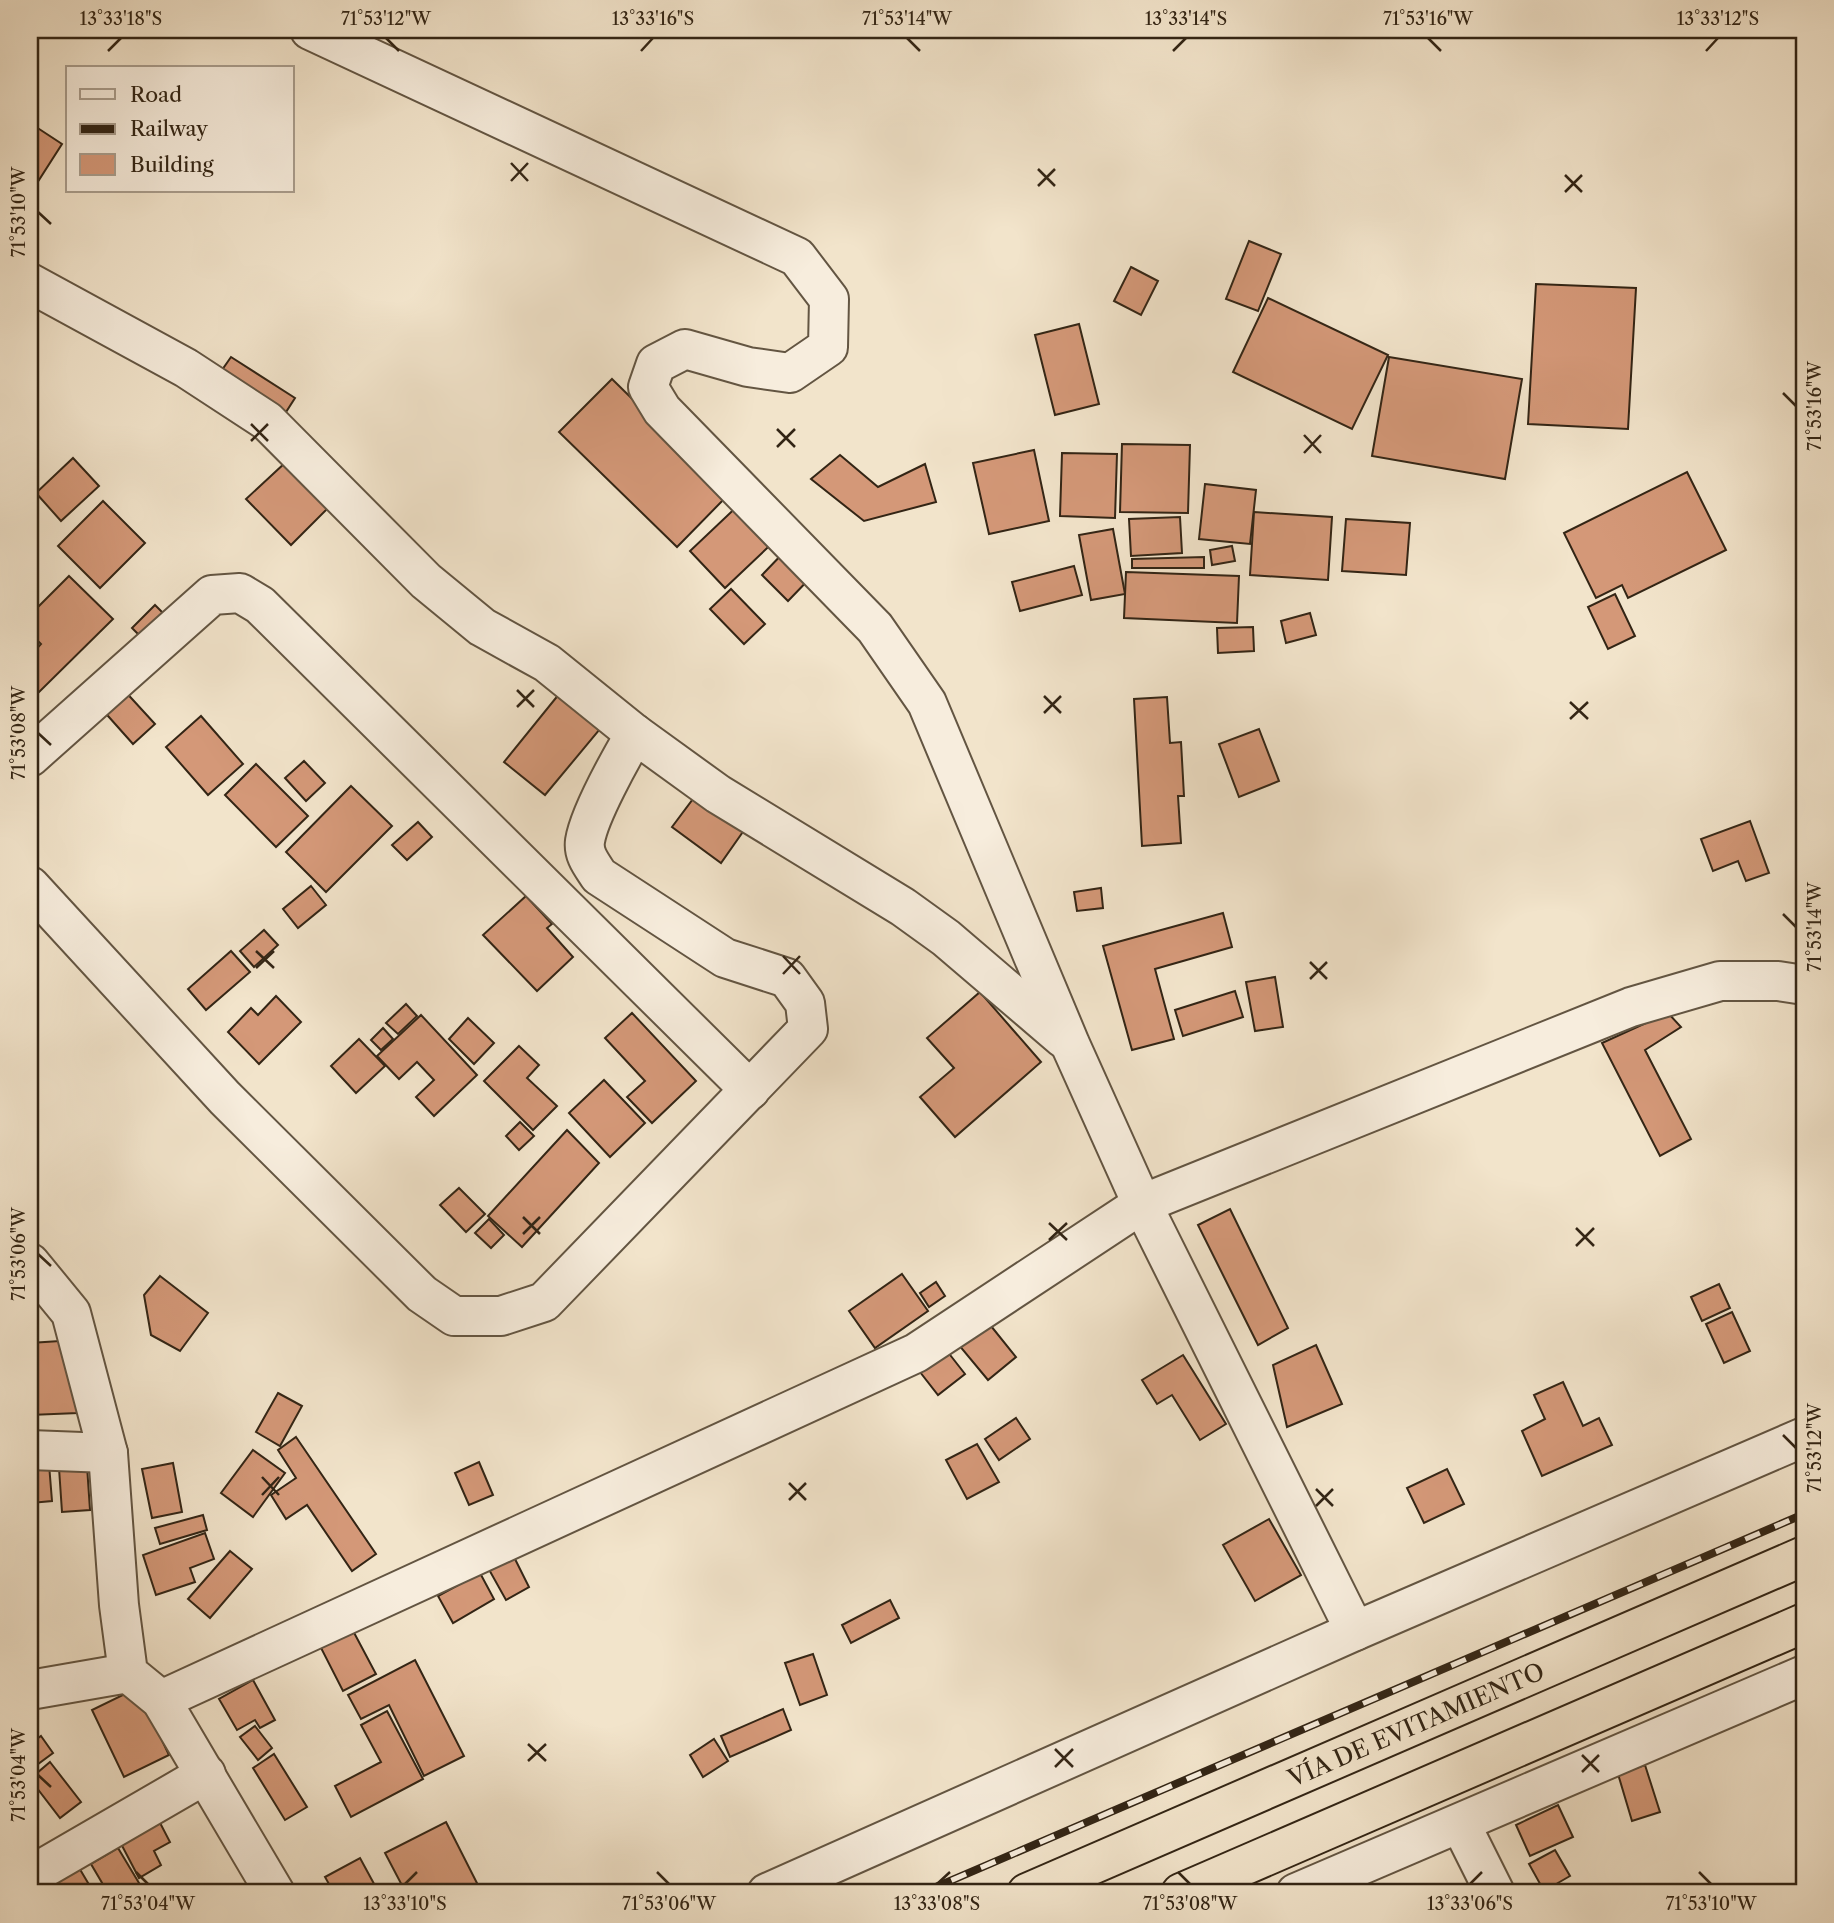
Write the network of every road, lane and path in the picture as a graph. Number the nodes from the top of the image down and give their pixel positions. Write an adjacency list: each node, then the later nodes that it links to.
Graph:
1 (310, 30): 7 (street)
2 (30, 283): 3 (street)
3 (635, 734): 7 (street); 8 (street)
4 (30, 757): 8 (street)
5 (30, 886): 8 (street)
6 (1804, 985): 9 (street)
7 (1070, 1044): 9 (street)
8 (750, 1090)
9 (1142, 1204): 16 (street); 20 (street)
10 (30, 1263): 13 (street)
11 (1804, 1437): 16 (street)
12 (30, 1450): 13 (street)
13 (107, 1453): 17 (street)
14 (1804, 1556): 26 (highway, VÍA DE EVITAMIENTO)
15 (1804, 1623): 27 (highway)
16 (1355, 1631): 25 (street)
17 (128, 1673): 19 (street); 20 (street)
18 (1804, 1675): 22 (street)
19 (30, 1690)
20 (161, 1700): 21 (street)
21 (206, 1774): 23 (street); 24 (street)
22 (1461, 1825): 28 (street); 29 (street)
23 (30, 1876)
24 (275, 1893)
25 (767, 1893)
26 (1027, 1893)
27 (1181, 1893)
28 (1296, 1893)
29 (1495, 1893)

